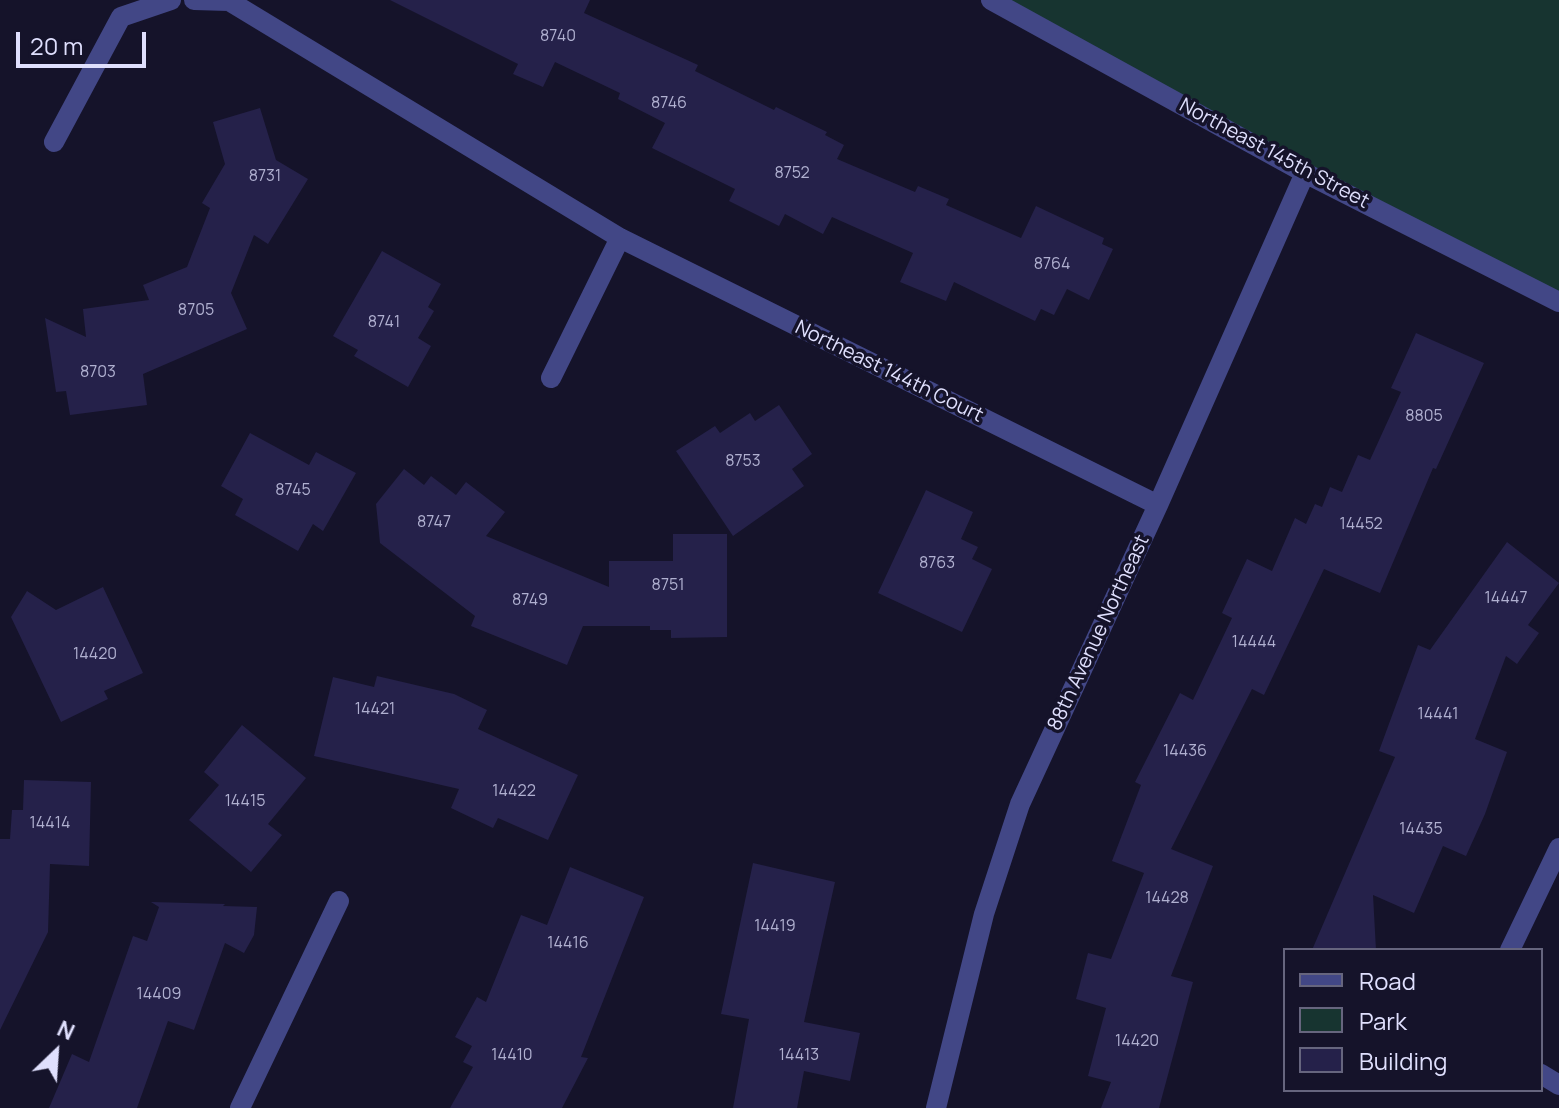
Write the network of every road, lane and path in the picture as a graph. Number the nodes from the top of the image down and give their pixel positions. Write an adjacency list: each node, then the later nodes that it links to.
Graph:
1 (171, 0): 4 (street)
2 (194, 0): 6 (street, Northeast 144th Court)
3 (991, 0): 5 (street, Northeast 145th Street)
4 (54, 142)
5 (1305, 173): 7 (street, Northeast 145th Street); 9 (street, 88th Avenue Northeast)
6 (620, 238): 8 (street); 9 (street, Northeast 144th Court)
7 (1559, 302)
8 (551, 378)
9 (1158, 505): 14 (street, 88th Avenue Northeast)
10 (1559, 848): 12 (street)
11 (339, 901): 13 (street)
12 (1511, 948)
13 (240, 1108)
14 (936, 1108)

